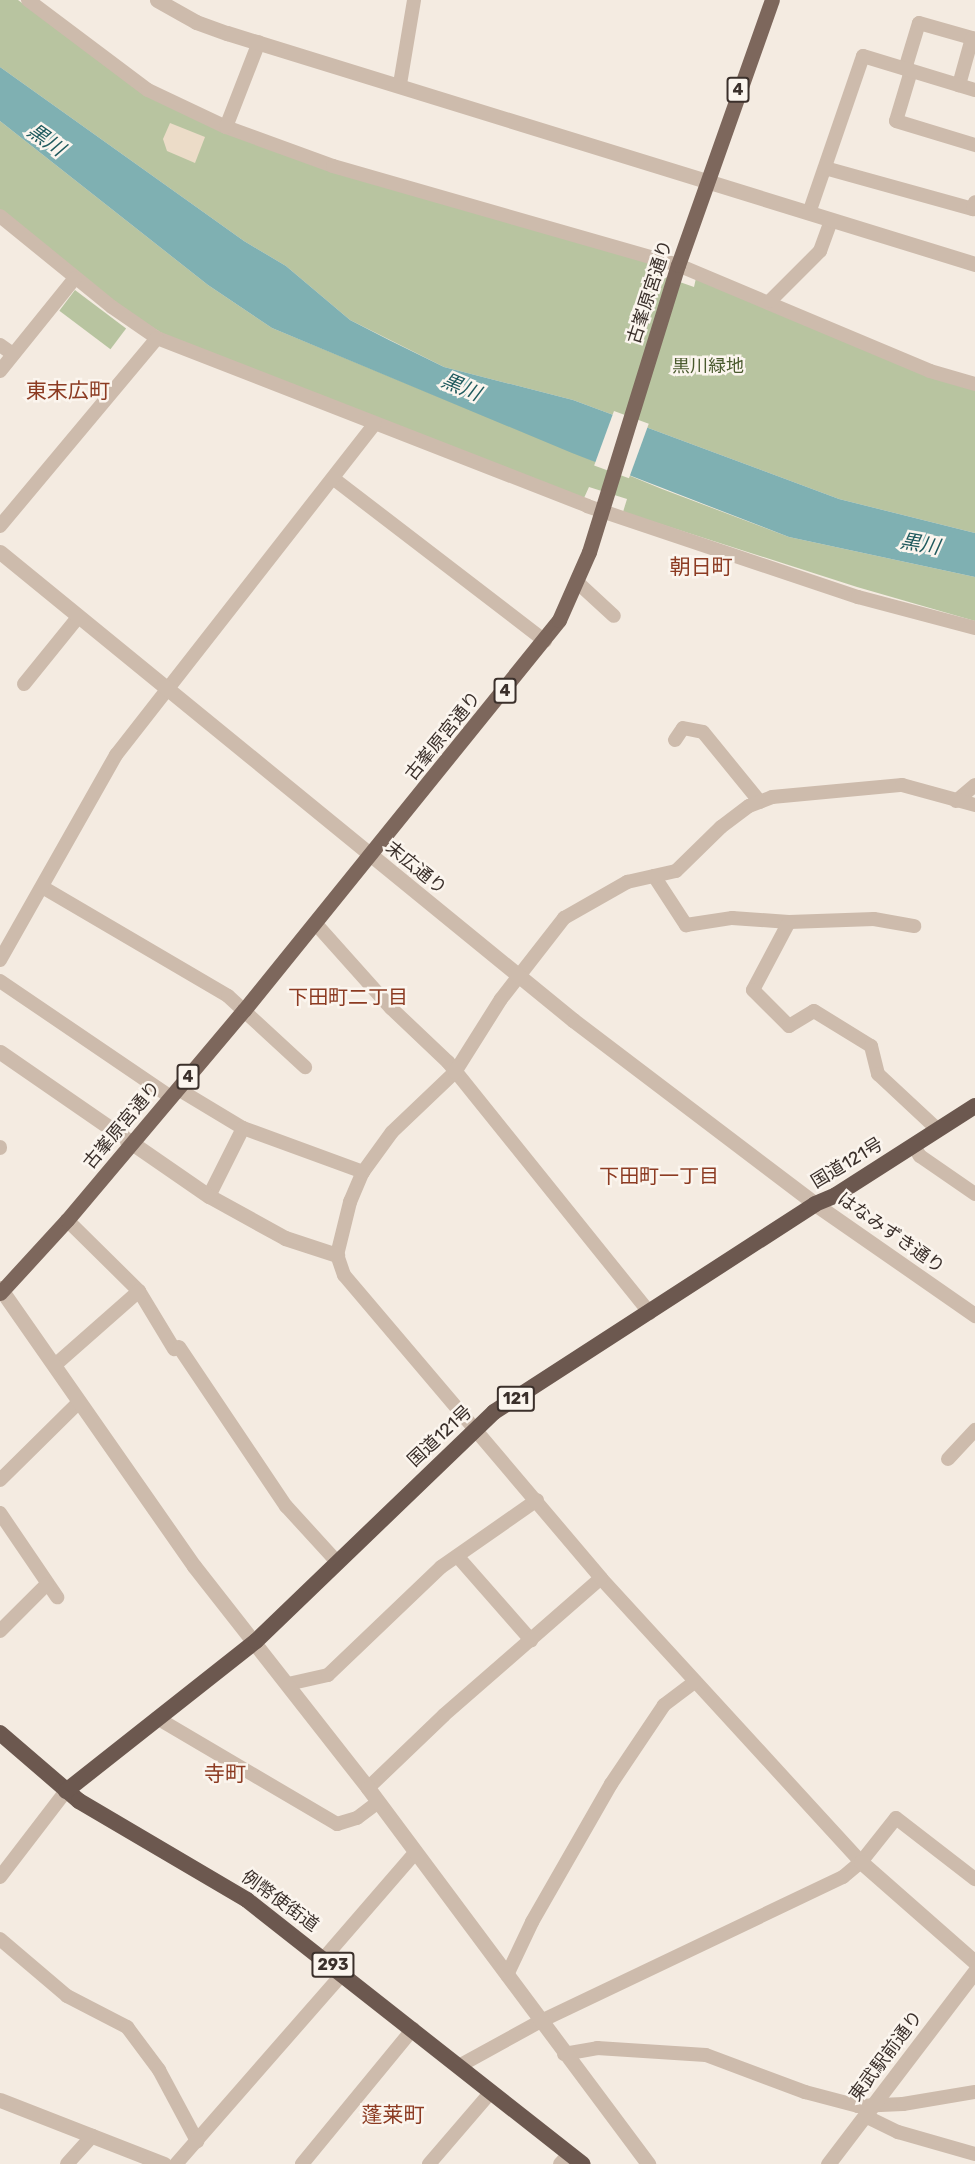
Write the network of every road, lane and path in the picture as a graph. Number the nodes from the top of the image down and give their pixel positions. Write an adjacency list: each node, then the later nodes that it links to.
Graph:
1 (28, 0): 10 (street)
2 (157, 0): 5 (street)
3 (414, 0): 7 (street)
4 (772, 0): 13 (main road, 古峯原宮通り / 4)
5 (259, 42): 7 (street); 10 (street)
6 (908, 70): 8 (street); 8 (street); 11 (street); 12 (street)
7 (400, 84): 13 (street)
8 (959, 85): 9 (street)
9 (975, 90)
10 (226, 127): 19 (street)
11 (975, 145)
12 (825, 168): 14 (street); 15 (street)
13 (706, 180): 15 (street); 19 (main road, 古峯原宮通り / 4)
14 (975, 202)
15 (809, 213): 17 (street)
16 (0, 216): 20 (street)
17 (831, 220): 18 (street); 21 (street)
18 (975, 264)
19 (677, 267): 21 (street); 29 (main road, 古峯原宮通り / 4)
20 (75, 278): 22 (street); 24 (street)
21 (770, 301): 26 (street)
22 (158, 338): 27 (street); 30 (street)
23 (0, 345): 24 (street)
24 (13, 354): 25 (street)
25 (0, 371)
26 (975, 384)
27 (375, 424): 28 (street); 29 (street)
28 (334, 479): 36 (street); 38 (street)
29 (602, 507): 32 (main road, 古峯原宮通り / 4); 35 (street)
30 (0, 526)
31 (0, 552): 33 (street, 末広通り)
32 (577, 582): 34 (street); 36 (main road, 古峯原宮通り / 4)
33 (79, 616): 37 (street); 38 (street, 末広通り)
34 (614, 616)
35 (975, 628)
36 (545, 641): 44 (main road, 古峯原宮通り / 4)
37 (24, 684)
38 (169, 691): 44 (street, 末広通り); 46 (street)
39 (675, 740): 42 (street)
40 (975, 785): 41 (street)
41 (956, 801): 42 (street); 43 (street)
42 (760, 802): 45 (street)
43 (975, 805)
44 (370, 855): 48 (main road, 古峯原宮通り / 4); 51 (street, 末広通り)
45 (654, 876): 47 (street); 51 (street)
46 (44, 888): 50 (street); 53 (street)
47 (789, 922): 49 (street); 60 (street)
48 (315, 923): 53 (main road, 古峯原宮通り / 4); 56 (street)
49 (914, 926)
50 (0, 960)
51 (518, 977): 56 (street); 66 (street, 末広通り)
52 (0, 981): 57 (street)
53 (244, 1010): 55 (street); 57 (main road, 古峯原宮通り / 4)
54 (0, 1052): 61 (street)
55 (305, 1066)
56 (455, 1072): 63 (street); 71 (street)
57 (175, 1093): 59 (street); 61 (main road, 古峯原宮通り / 4)
58 (975, 1106): 60 (highway, 国道121号 / 121)
59 (243, 1128): 63 (street); 65 (street)
60 (938, 1130): 62 (highway, 国道121号 / 121)
61 (133, 1142): 65 (street); 67 (main road, 古峯原宮通り / 4)
62 (913, 1145): 64 (street); 66 (highway, 国道121号 / 121)
63 (363, 1172): 68 (street)
64 (975, 1194)
65 (209, 1197): 68 (street)
66 (815, 1204): 71 (highway, 国道121号 / 121); 72 (street, はなみずき通り)
67 (67, 1220): 69 (main road, 古峯原宮通り / 4); 70 (street)
68 (337, 1255): 75 (street)
69 (1, 1291): 73 (street)
70 (139, 1291): 73 (street); 82 (street)
71 (650, 1313): 75 (highway, 国道121号 / 121)
72 (975, 1315)
73 (55, 1365): 74 (street)
74 (79, 1402): 78 (street); 88 (street)
75 (474, 1429): 79 (street); 82 (highway, 国道121号 / 121)
76 (975, 1430): 77 (street)
77 (948, 1459)
78 (0, 1480)
79 (537, 1500): 81 (street); 83 (street)
80 (0, 1513): 84 (street)
81 (458, 1557): 87 (street); 90 (street)
82 (338, 1563): 88 (highway, 国道121号 / 121)
83 (601, 1578): 87 (street); 89 (street)
84 (47, 1584): 85 (street); 86 (street)
85 (57, 1597)
86 (0, 1632)
87 (531, 1640): 93 (street)
88 (256, 1641): 90 (street); 91 (highway, 国道121号 / 121)
89 (695, 1682): 97 (street); 105 (street)
90 (288, 1684): 93 (street)
91 (157, 1718): 94 (highway, 国道121号 / 121); 95 (street)
92 (0, 1733): 94 (highway, 例幣使街道)
93 (368, 1788): 95 (street)
94 (66, 1791): 98 (street); 101 (highway, 例幣使街道 / 293)
95 (378, 1802): 96 (street)
96 (415, 1853): 101 (street); 105 (street)
97 (861, 1862): 99 (street); 102 (street); 106 (street)
98 (0, 1877)
99 (975, 1879)
100 (0, 1939): 115 (street)
101 (324, 1959): 104 (highway, 例幣使街道 / 293)
102 (975, 1962)
103 (975, 1971): 113 (street, 東武駅前通り)
104 (343, 1973): 107 (highway, 例幣使街道 / 293); 115 (street)
105 (507, 1975): 106 (street)
106 (540, 2021): 108 (street); 109 (street)
107 (413, 2028): 109 (highway, 例幣使街道 / 293); 121 (street)
108 (564, 2054): 113 (street); 123 (street)
109 (459, 2066): 110 (highway, 例幣使街道 / 293)
110 (491, 2092): 117 (highway, 例幣使街道 / 293); 122 (street)
111 (975, 2092): 113 (street)
112 (0, 2100): 114 (street)
113 (869, 2110): 116 (street); 124 (street, 東武駅前通り)
114 (92, 2136): 118 (street); 119 (street)
115 (197, 2141): 120 (street)
116 (975, 2154)
117 (570, 2161)
118 (67, 2164)
119 (164, 2164)
120 (176, 2164)
121 (302, 2164)
122 (429, 2164)
123 (648, 2164)
124 (828, 2164)

